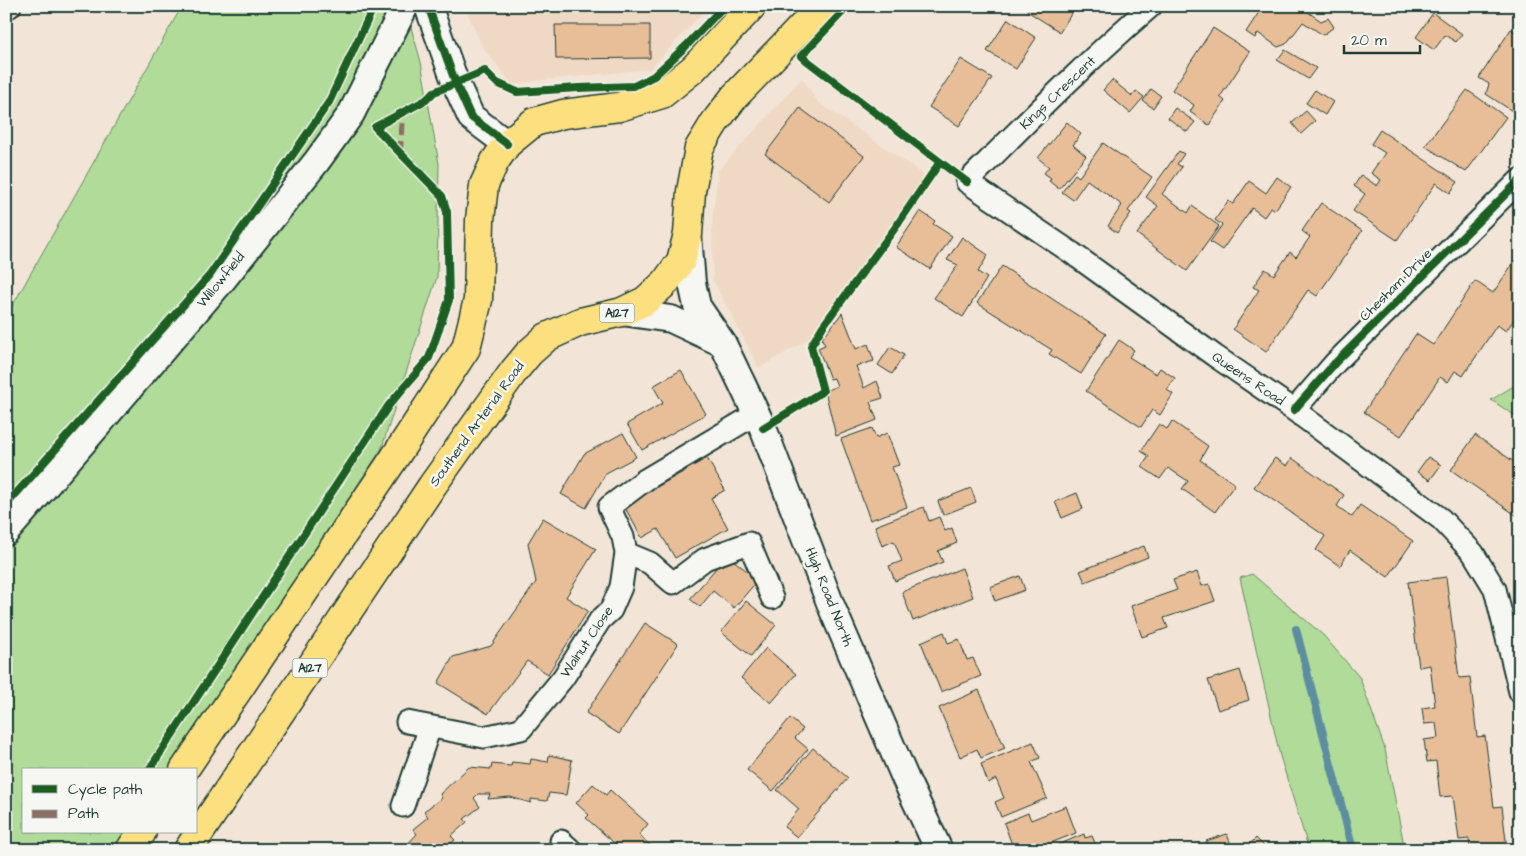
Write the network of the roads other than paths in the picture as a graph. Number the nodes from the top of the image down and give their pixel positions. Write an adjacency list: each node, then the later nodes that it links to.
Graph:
1 (10, 6): 7 (street)
2 (405, 6): 16 (street, Willowfield)
3 (428, 6): 8 (street)
4 (752, 6): 8 (highway)
5 (822, 6): 11 (highway, Southend Arterial Road / A127)
6 (1151, 6): 10 (street, Kings Crescent)
7 (6, 8)
8 (507, 144): 22 (highway)
9 (1520, 180): 14 (street, Chesham Drive)
10 (967, 182): 14 (street, Queens Road)
11 (688, 234): 12 (highway, Southend Arterial Road / A127); 13 (street, High Road North)
12 (622, 312): 13 (street); 26 (highway, Southend Arterial Road / A127)
13 (723, 344): 15 (street, High Road North)
14 (1294, 410): 19 (street, Queens Road)
15 (756, 414): 17 (street, Walnut Close); 27 (street, High Road North)
16 (6, 532)
17 (626, 553): 18 (street); 21 (street, Walnut Close)
18 (772, 598)
19 (1520, 692)
20 (407, 722): 21 (street, Walnut Close)
21 (430, 727): 23 (street)
22 (185, 768)
23 (403, 806)
24 (141, 834): 25 (highway)
25 (130, 850)
26 (188, 850)
27 (939, 850)

